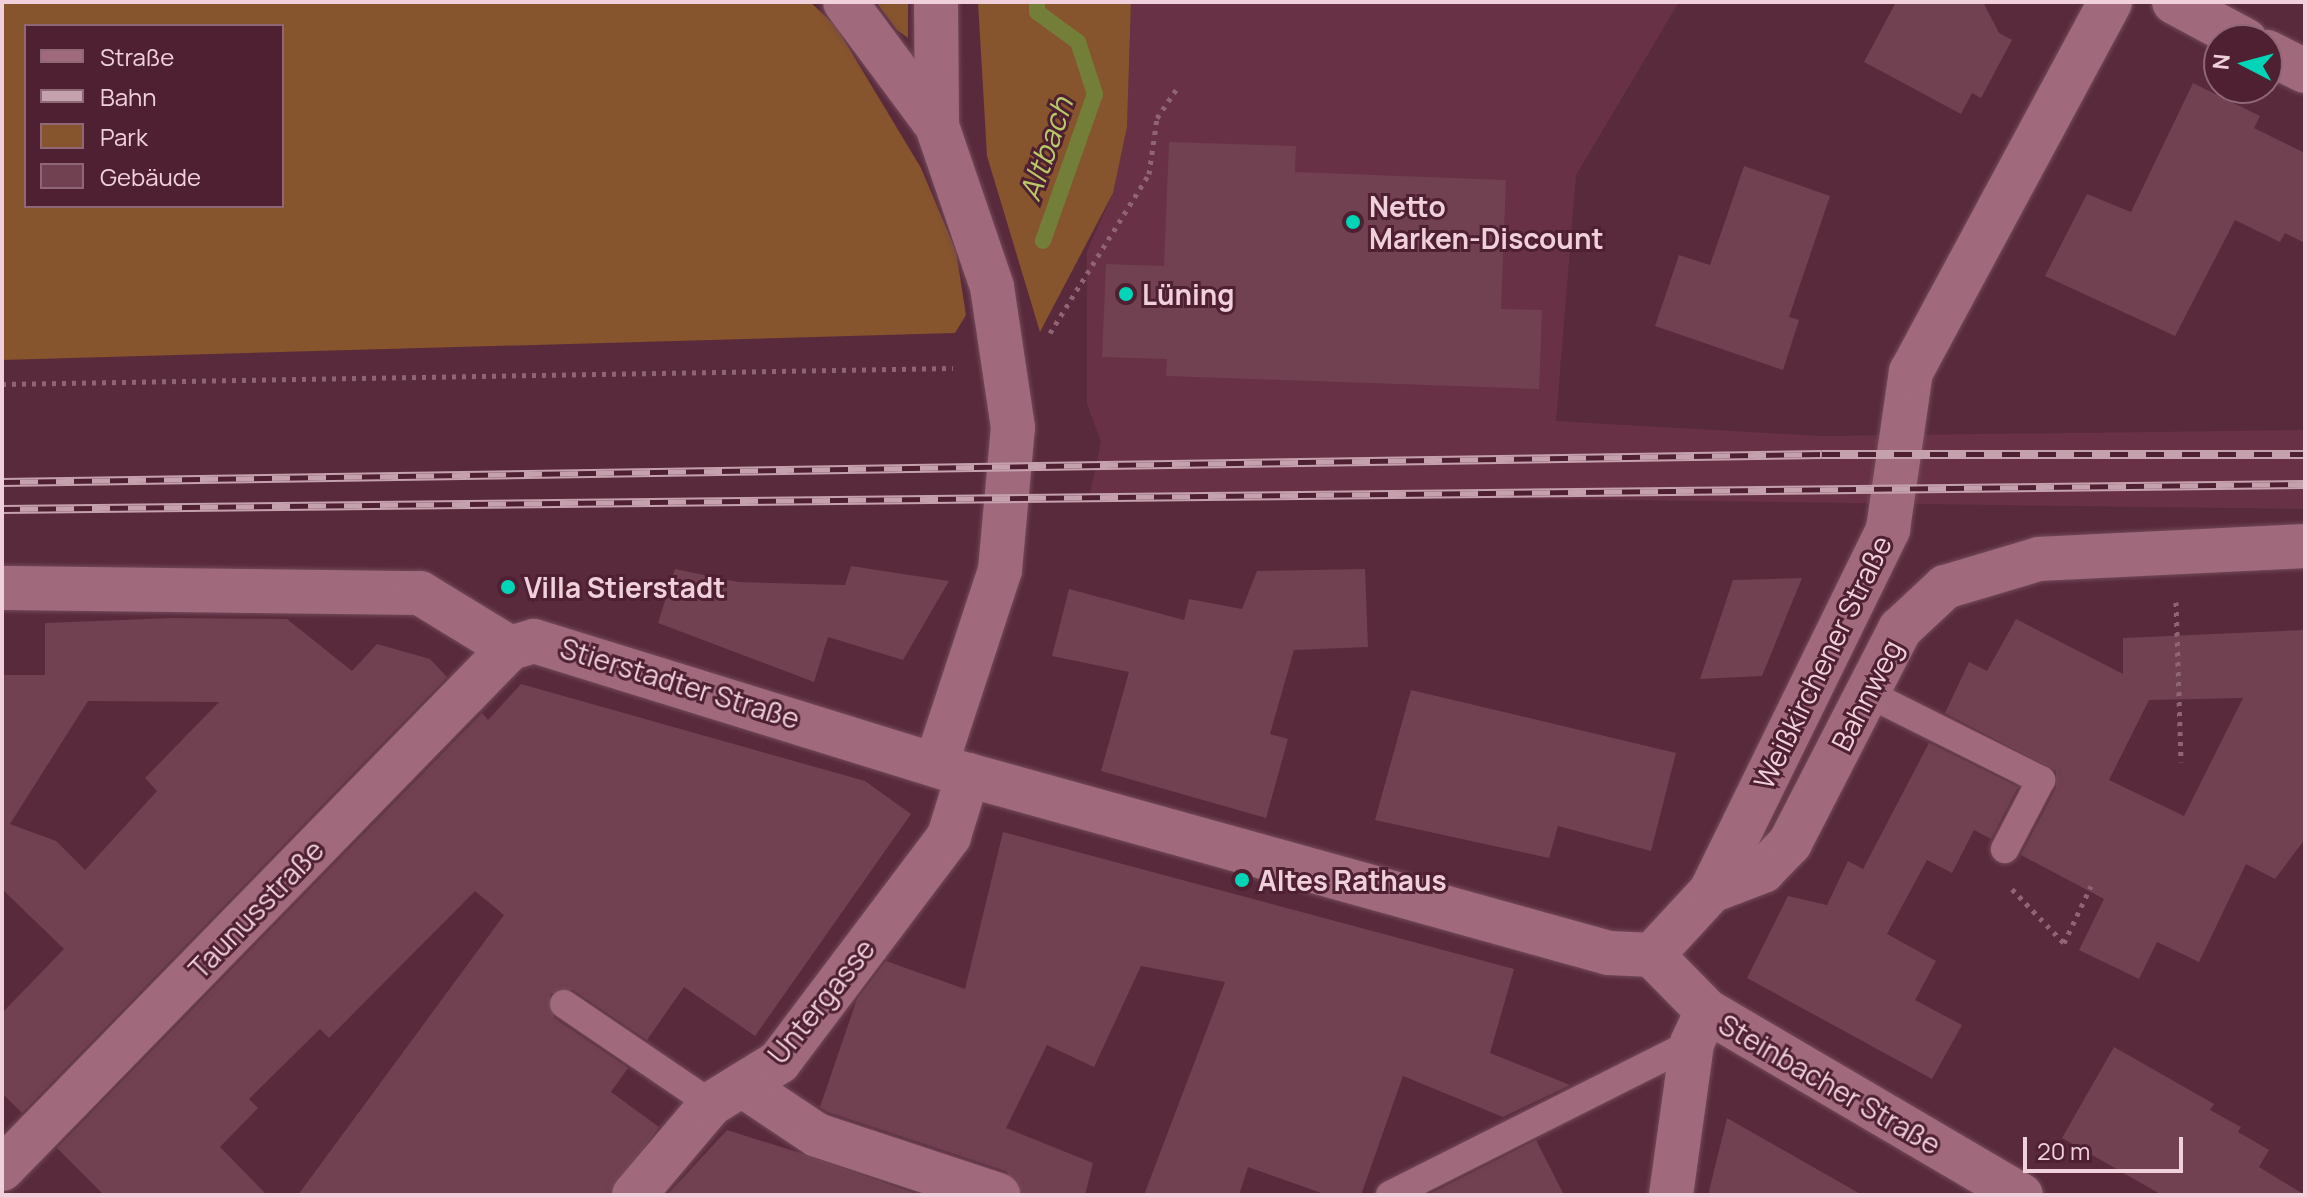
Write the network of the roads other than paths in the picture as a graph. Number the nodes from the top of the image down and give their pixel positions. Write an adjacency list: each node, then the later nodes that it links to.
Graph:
1 (845, 2): 8 (street)
2 (936, 2): 8 (street)
3 (2110, 2): 15 (street, Weißkirchener Straße)
4 (2174, 2): 5 (street)
5 (2215, 24)
6 (2283, 60): 7 (street)
7 (2305, 71)
8 (937, 126): 13 (street)
9 (2305, 546): 12 (street, Bahnweg)
10 (2, 588): 11 (street)
11 (510, 648): 13 (street, Stierstadter Straße); 20 (street, Taunusstraße)
12 (1867, 693): 14 (lane); 15 (street, Bahnweg)
13 (953, 768): 16 (street, Stierstadter Straße); 19 (street, Untergasse)
14 (2005, 849)
15 (1711, 891): 16 (street, Weißkirchener Straße)
16 (1652, 955): 18 (street, Steinbacher Straße)
17 (564, 1004): 19 (lane)
18 (1699, 1027): 23 (lane); 24 (street); 25 (street, Steinbacher Straße)
19 (726, 1095): 21 (street, Untergasse); 22 (street)
20 (2, 1169)
21 (634, 1195)
22 (998, 1195)
23 (1390, 1195)
24 (1671, 1195)
25 (2021, 1195)

